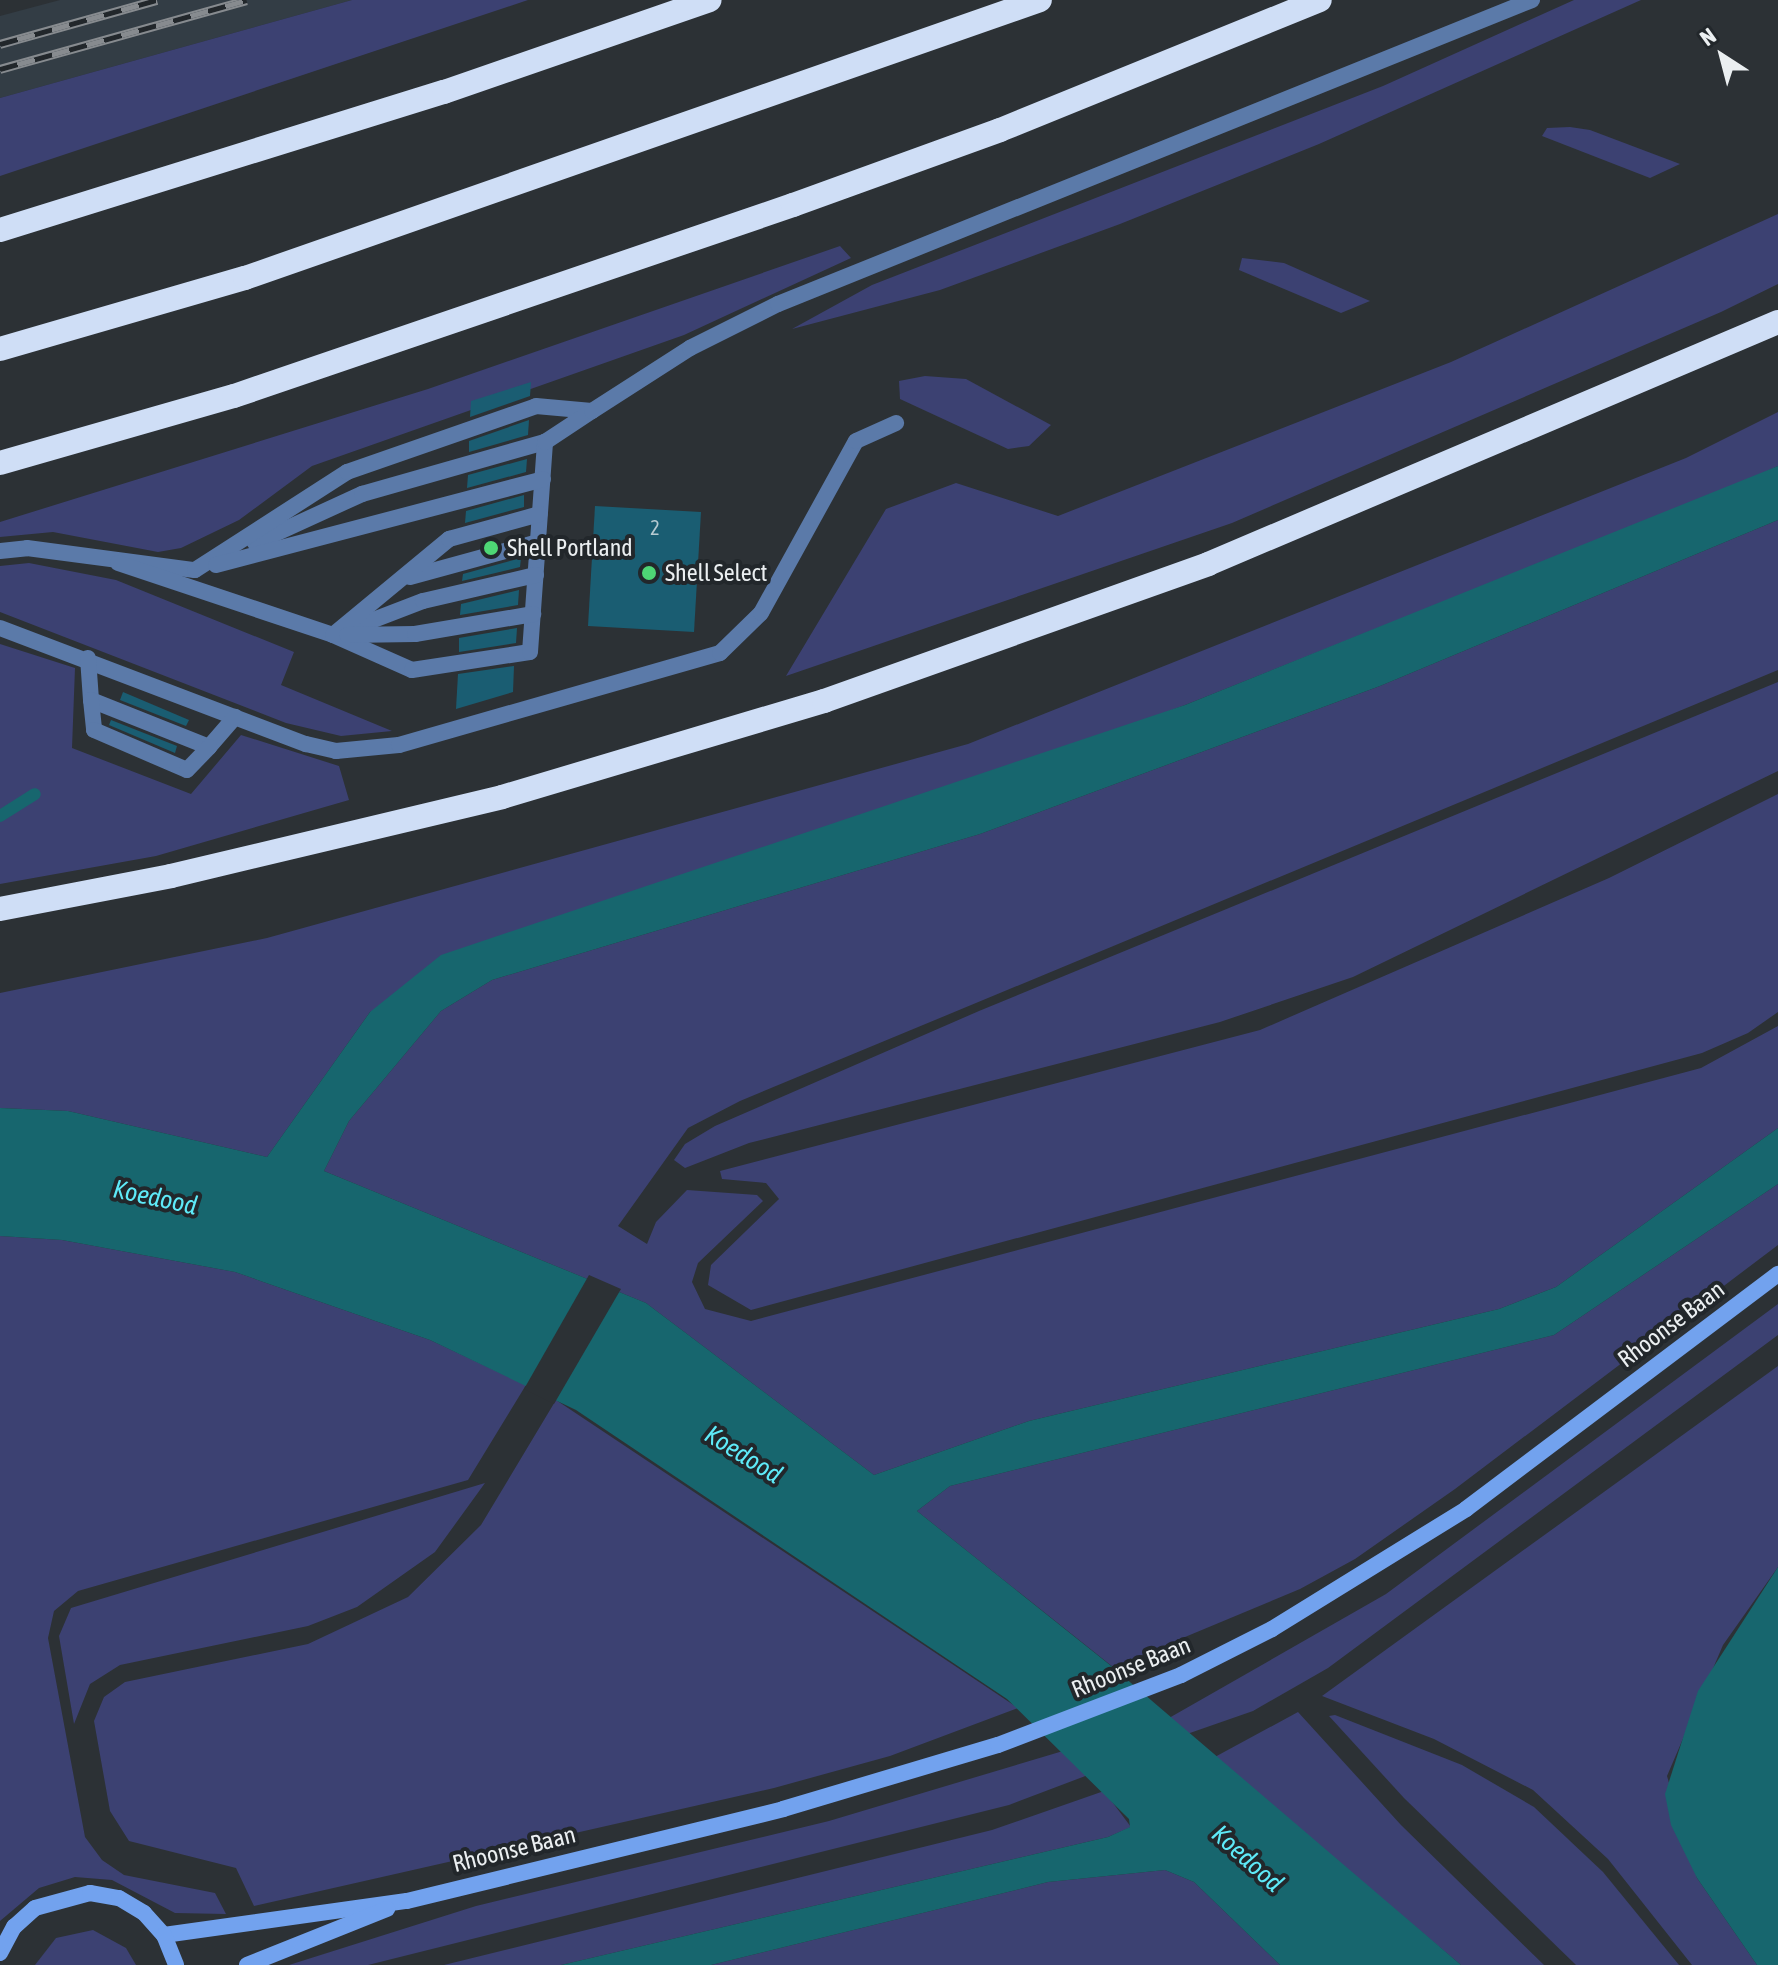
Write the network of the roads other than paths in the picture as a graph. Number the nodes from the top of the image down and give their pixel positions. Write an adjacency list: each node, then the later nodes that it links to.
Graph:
1 (709, 0): 5 (highway)
2 (1040, 0): 7 (highway)
3 (1320, 0): 11 (highway)
4 (1532, 0): 8 (lane)
5 (0, 230)
6 (1778, 322): 27 (highway)
7 (0, 349)
8 (592, 411): 10 (lane); 17 (lane)
9 (896, 423): 25 (lane)
10 (545, 442): 12 (lane); 17 (lane)
11 (0, 463)
12 (543, 479): 13 (lane); 17 (lane)
13 (540, 514): 14 (lane); 19 (lane)
14 (538, 542): 18 (lane); 19 (lane)
15 (0, 551): 16 (lane)
16 (118, 563): 17 (lane); 22 (lane)
17 (195, 570)
18 (536, 575): 20 (lane); 22 (lane)
19 (408, 577): 22 (lane)
20 (533, 614): 22 (lane); 22 (lane)
21 (0, 628): 23 (lane)
22 (333, 635)
23 (88, 658): 24 (lane); 25 (lane)
24 (91, 700): 26 (lane); 26 (lane)
25 (235, 717): 26 (lane)
26 (209, 747)
27 (0, 909)
28 (1778, 1274): 29 (main road, Rhoonse Baan)
29 (407, 1901): 30 (main road, Rhoonse Baan); 33 (main road, Rhoonse Baan)
30 (164, 1935): 31 (main road); 32 (main road)
31 (0, 1953)
32 (176, 1965)
33 (247, 1965)

